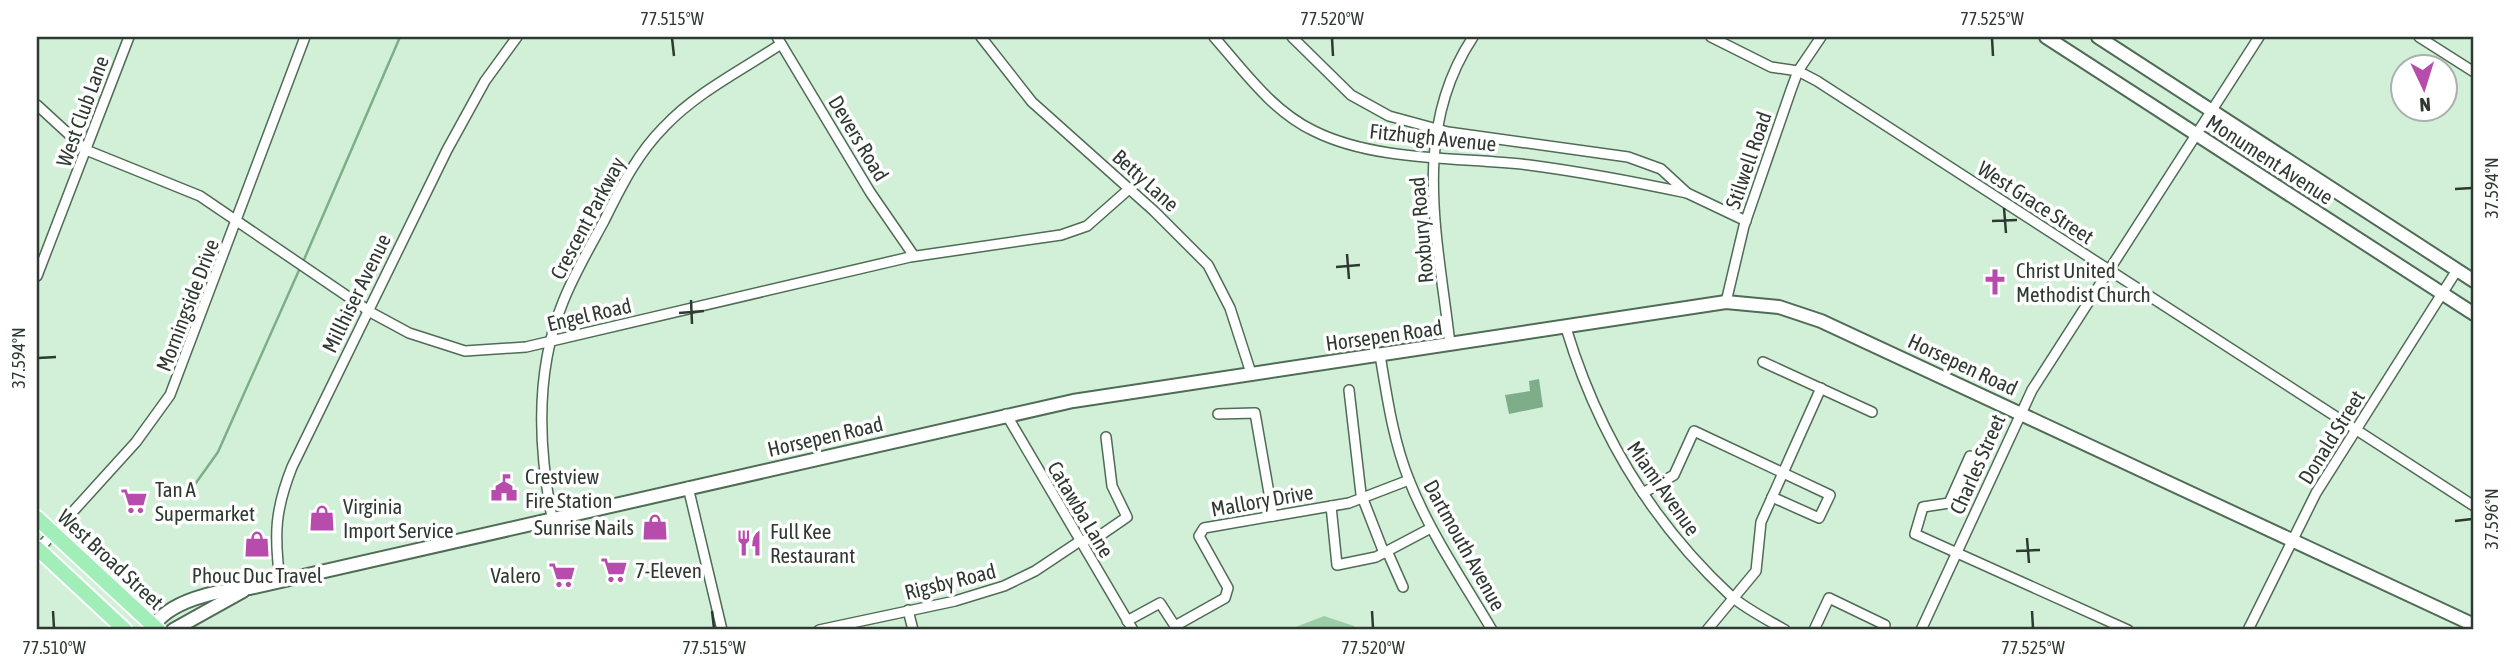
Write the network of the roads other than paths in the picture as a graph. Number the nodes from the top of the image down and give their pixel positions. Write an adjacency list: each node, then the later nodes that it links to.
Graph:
1 (129, 37): 21 (street, West Club Lane)
2 (305, 37): 25 (street, Morningside Drive)
3 (517, 37): 34 (street, Millhiser Avenue)
4 (981, 37): 23 (street, Betty Lane)
5 (1214, 37): 22 (street, Fitzhugh Avenue)
6 (1292, 37): 19 (street, Fitzhugh Avenue)
7 (1473, 37): 19 (street, Roxbury Road)
8 (1712, 37): 15 (street, West Grace Street)
9 (1821, 37): 15 (street, Stilwell Road)
10 (2046, 37): 20 (street, Monument Avenue)
11 (2098, 37): 18 (street, Monument Avenue)
12 (2259, 37): 18 (street, Charles Street)
13 (2419, 37): 16 (street)
14 (779, 40): 27 (street, Devers Road); 37 (street, Crescent Parkway)
15 (1798, 71): 26 (street, Stilwell Road); 28 (street, West Grace Street)
16 (2474, 72)
17 (37, 106): 21 (street)
18 (2213, 111): 20 (street, Charles Street); 29 (street, Monument Avenue)
19 (1435, 129): 22 (street, Roxbury Road); 24 (street, Fitzhugh Avenue)
20 (2197, 135): 28 (street, Charles Street); 32 (street, Monument Avenue)
21 (86, 150): 25 (street, Engel Road); 30 (street, West Club Lane)
22 (1433, 156): 24 (street, Fitzhugh Avenue); 38 (street, Roxbury Road)
23 (1129, 189): 27 (street, Engel Road); 41 (street, Betty Lane)
24 (1687, 192): 26 (street, Fitzhugh Avenue)
25 (238, 220): 34 (street, Engel Road); 63 (street, Morningside Drive)
26 (1746, 221): 33 (street, Stilwell Road)
27 (914, 256): 37 (street, Engel Road)
28 (2109, 270): 45 (street, Charles Street); 48 (street, West Grace Street)
29 (2457, 270): 31 (street, Monument Avenue); 32 (street, Donald Street)
30 (37, 276)
31 (2474, 281)
32 (2442, 293): 35 (street, Monument Avenue); 48 (street, Donald Street)
33 (1726, 302): 36 (street, Horsepen Road); 45 (street, Horsepen Road)
34 (368, 310): 37 (street, Engel Road); 69 (street, Millhiser Avenue)
35 (2474, 314)
36 (1566, 328): 38 (street, Horsepen Road); 54 (street, Miami Avenue)
37 (551, 341): 60 (street, Crescent Parkway)
38 (1450, 344): 39 (street, Horsepen Road)
39 (1380, 355): 41 (street, Horsepen Road); 52 (street, Dartmouth Avenue)
40 (1763, 362): 42 (street)
41 (1251, 373): 46 (street, Horsepen Road)
42 (1821, 388): 44 (street); 51 (street)
43 (1349, 390): 56 (street)
44 (1872, 412)
45 (2019, 412): 64 (street, Horsepen Road); 67 (street, Charles Street)
46 (1006, 414): 53 (street, Horsepen Road); 65 (street, Catawba Lane)
47 (1218, 414): 59 (street)
48 (2355, 430): 58 (street, West Grace Street); 64 (street, Donald Street)
49 (1107, 437): 65 (street, Rigsby Road)
50 (1970, 456): 67 (street)
51 (1782, 474): 54 (street); 55 (street); 55 (street)
52 (1409, 480): 56 (street, Mallory Drive); 62 (street, Dartmouth Avenue)
53 (688, 487): 60 (street, Horsepen Road); 80 (street)
54 (1643, 494): 72 (street, Miami Avenue)
55 (1772, 496): 72 (street)
56 (1363, 498): 57 (street, Mallory Drive); 68 (street)
57 (1331, 506): 59 (street, Mallory Drive); 68 (street)
58 (2474, 506)
59 (1273, 516): 76 (street, Mallory Drive)
60 (552, 517): 69 (street, Horsepen Road)
61 (37, 518): 63 (main road, West Broad Street)
62 (1431, 528): 68 (street); 83 (street, Dartmouth Avenue)
63 (53, 534): 66 (street, Morningside Drive); 77 (main road, West Broad Street)
64 (2290, 540): 75 (street, Horsepen Road); 89 (street, Donald Street)
65 (1080, 541): 73 (street, Rigsby Road); 76 (street, Catawba Lane)
66 (38, 549): 78 (main road, West Broad Street)
67 (1956, 550): 87 (street, Charles Street); 88 (street)
68 (1386, 552): 71 (street)
69 (280, 581): 70 (street, Horsepen Road)
70 (250, 587): 77 (street, Horsepen Road); 79 (street, Horsepen Road)
71 (1403, 587)
72 (1733, 598): 84 (street); 85 (street, Miami Avenue)
73 (908, 610): 81 (street, Rigsby Road); 82 (street)
74 (1885, 625): 86 (street)
75 (2474, 625)
76 (1130, 626)
77 (154, 629)
78 (125, 630)
79 (173, 630)
80 (722, 630)
81 (819, 630)
82 (913, 630)
83 (1492, 630)
84 (1707, 630)
85 (1785, 630)
86 (1814, 630)
87 (1921, 630)
88 (2128, 630)
89 (2248, 630)

